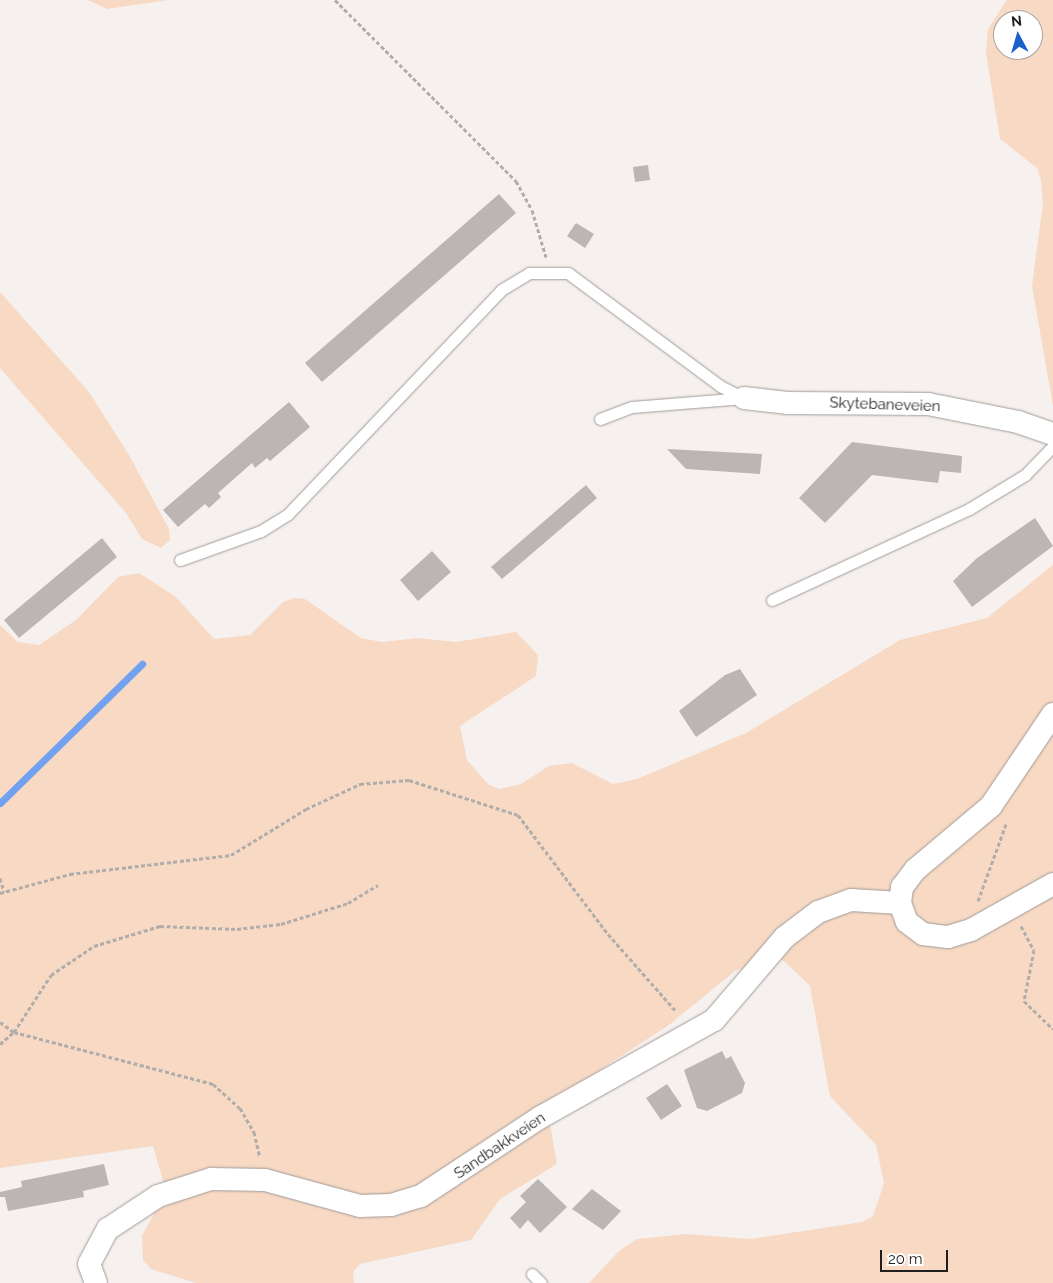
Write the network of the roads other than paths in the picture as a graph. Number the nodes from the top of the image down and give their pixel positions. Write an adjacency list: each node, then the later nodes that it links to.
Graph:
1 (744, 398): 2 (lane); 3 (street, Skytebaneveien); 5 (lane)
2 (600, 418)
3 (1053, 434)
4 (1053, 446): 6 (lane)
5 (180, 560)
6 (772, 600)
7 (1053, 714): 9 (street)
8 (1053, 884): 9 (street)
9 (900, 903): 11 (street, Sandbakkveien)
10 (532, 1274): 12 (lane)
11 (96, 1283)
12 (541, 1283)

